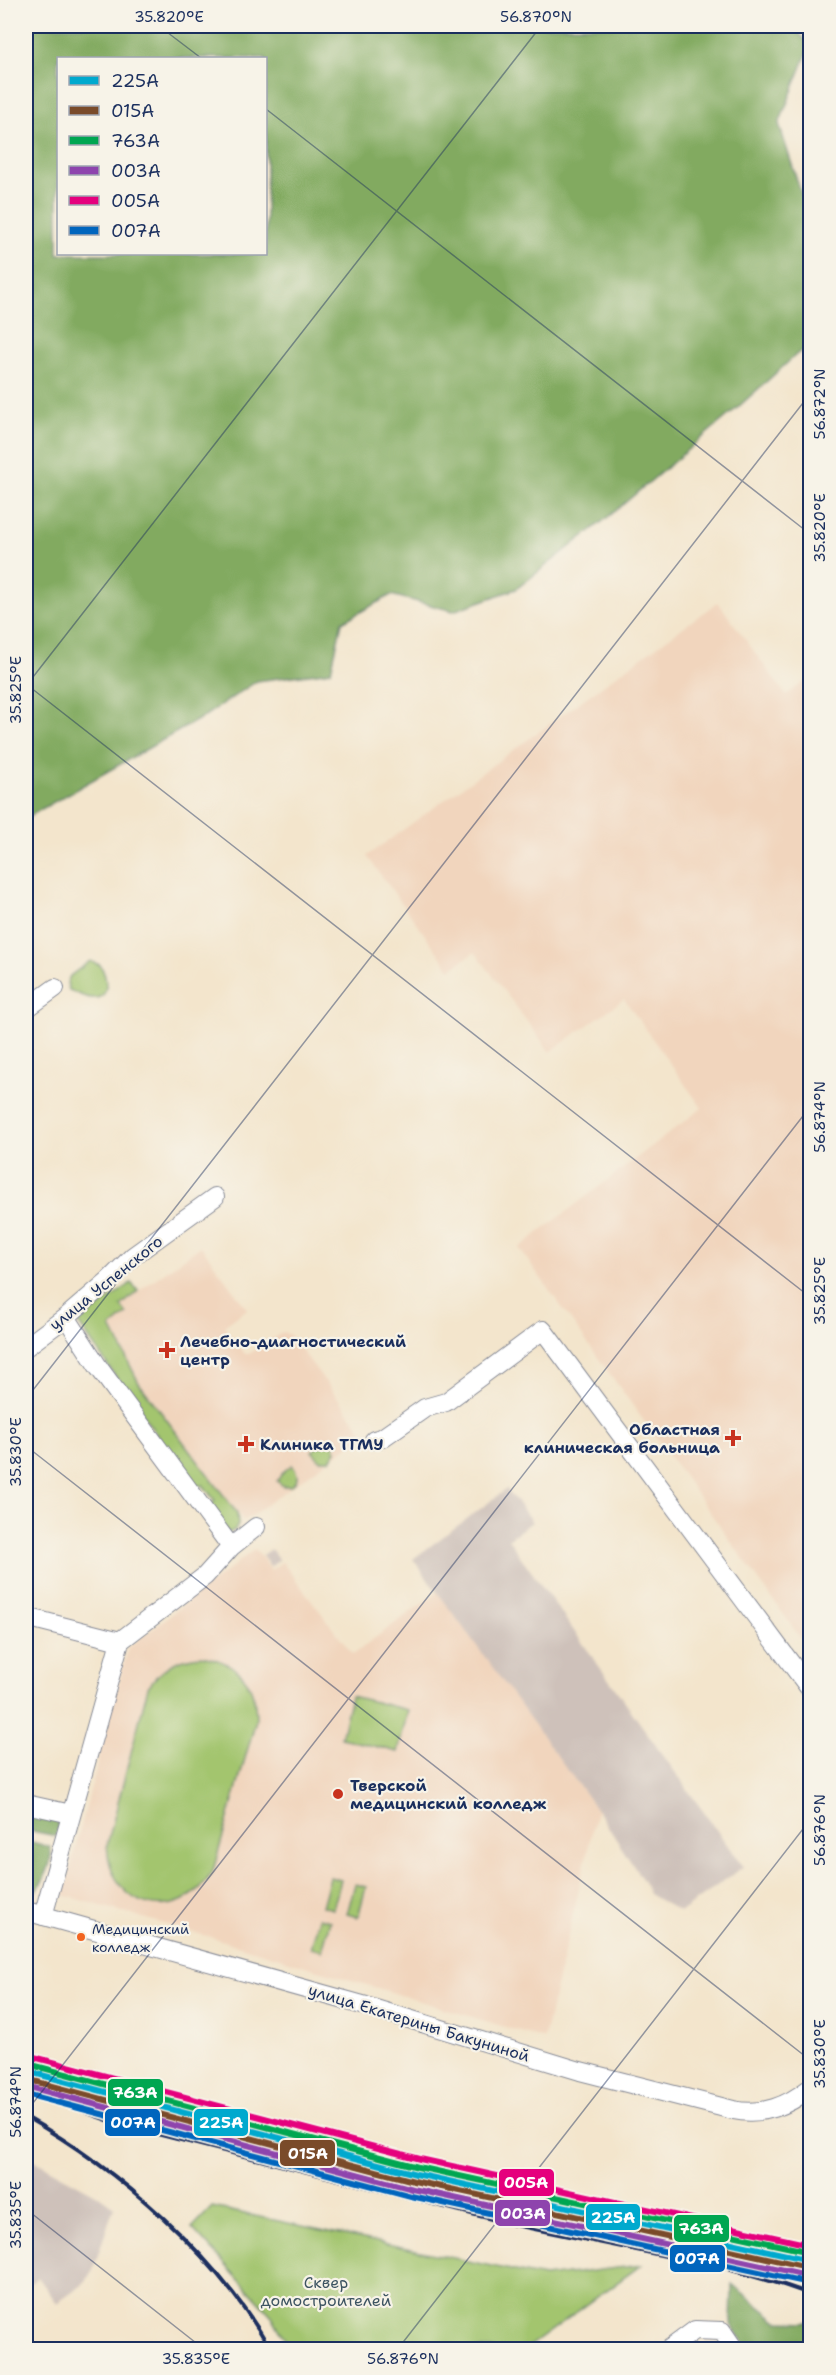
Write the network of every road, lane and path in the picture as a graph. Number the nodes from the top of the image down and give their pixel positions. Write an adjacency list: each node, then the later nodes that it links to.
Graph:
1 (55, 988): 2 (street)
2 (26, 1009)
3 (215, 1197): 4 (street, улица Успенского)
4 (66, 1317): 5 (street, улица Успенского); 8 (street)
5 (26, 1347)
6 (374, 1440): 11 (street)
7 (256, 1527): 8 (street)
8 (231, 1547): 10 (street)
9 (26, 1617): 10 (street)
10 (120, 1641): 13 (street)
11 (810, 1689)
12 (26, 1804): 13 (street)
13 (71, 1814): 14 (street)
14 (34, 1914): 15 (street, улица Екатерины Бакуниной)
15 (810, 2088)
16 (668, 2349): 17 (street)
17 (735, 2349)

